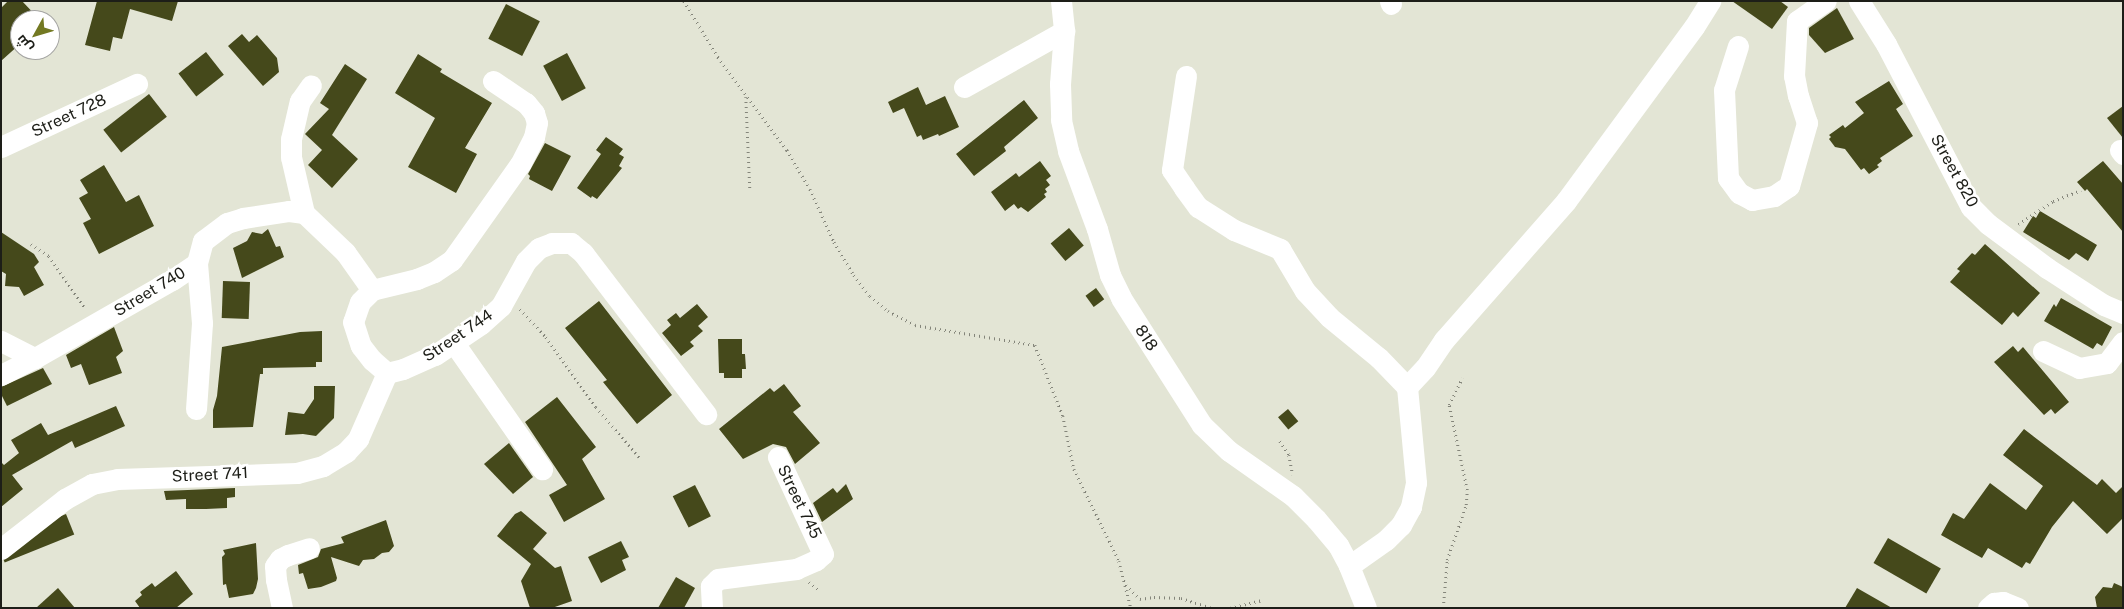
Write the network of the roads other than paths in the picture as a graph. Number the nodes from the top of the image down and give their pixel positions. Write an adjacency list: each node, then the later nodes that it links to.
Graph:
1 (1061, 1): 5 (street, 818)
2 (1710, 1): 24 (street)
3 (1826, 1): 6 (street)
4 (1859, 1): 16 (street, Street 820)
5 (1064, 31): 11 (street); 31 (street, 818)
6 (1738, 46)
7 (1186, 76): 24 (street)
8 (493, 81): 15 (street)
9 (137, 84): 12 (street, Street 728)
10 (310, 85): 13 (street)
11 (964, 87)
12 (1, 147)
13 (304, 213): 14 (street, Street 740); 15 (street)
14 (197, 263): 21 (street, Street 740); 25 (street)
15 (372, 290): 22 (street)
16 (2123, 313)
17 (1, 341): 21 (street)
18 (2123, 342): 20 (street)
19 (454, 343): 22 (street, Street 744); 26 (street, Street 744); 28 (street)
20 (2043, 351)
21 (35, 358): 23 (street, Street 740)
22 (387, 373): 30 (street, Street 741)
23 (1, 374)
24 (1407, 387): 31 (street)
25 (196, 410)
26 (706, 414)
27 (778, 457): 33 (street, Street 745)
28 (542, 470)
29 (309, 548): 32 (street)
30 (1, 549)
31 (1349, 566): 34 (street, 818)
32 (282, 608)
33 (712, 608)
34 (1366, 608)
35 (1988, 608): 36 (street)
36 (2018, 608)

